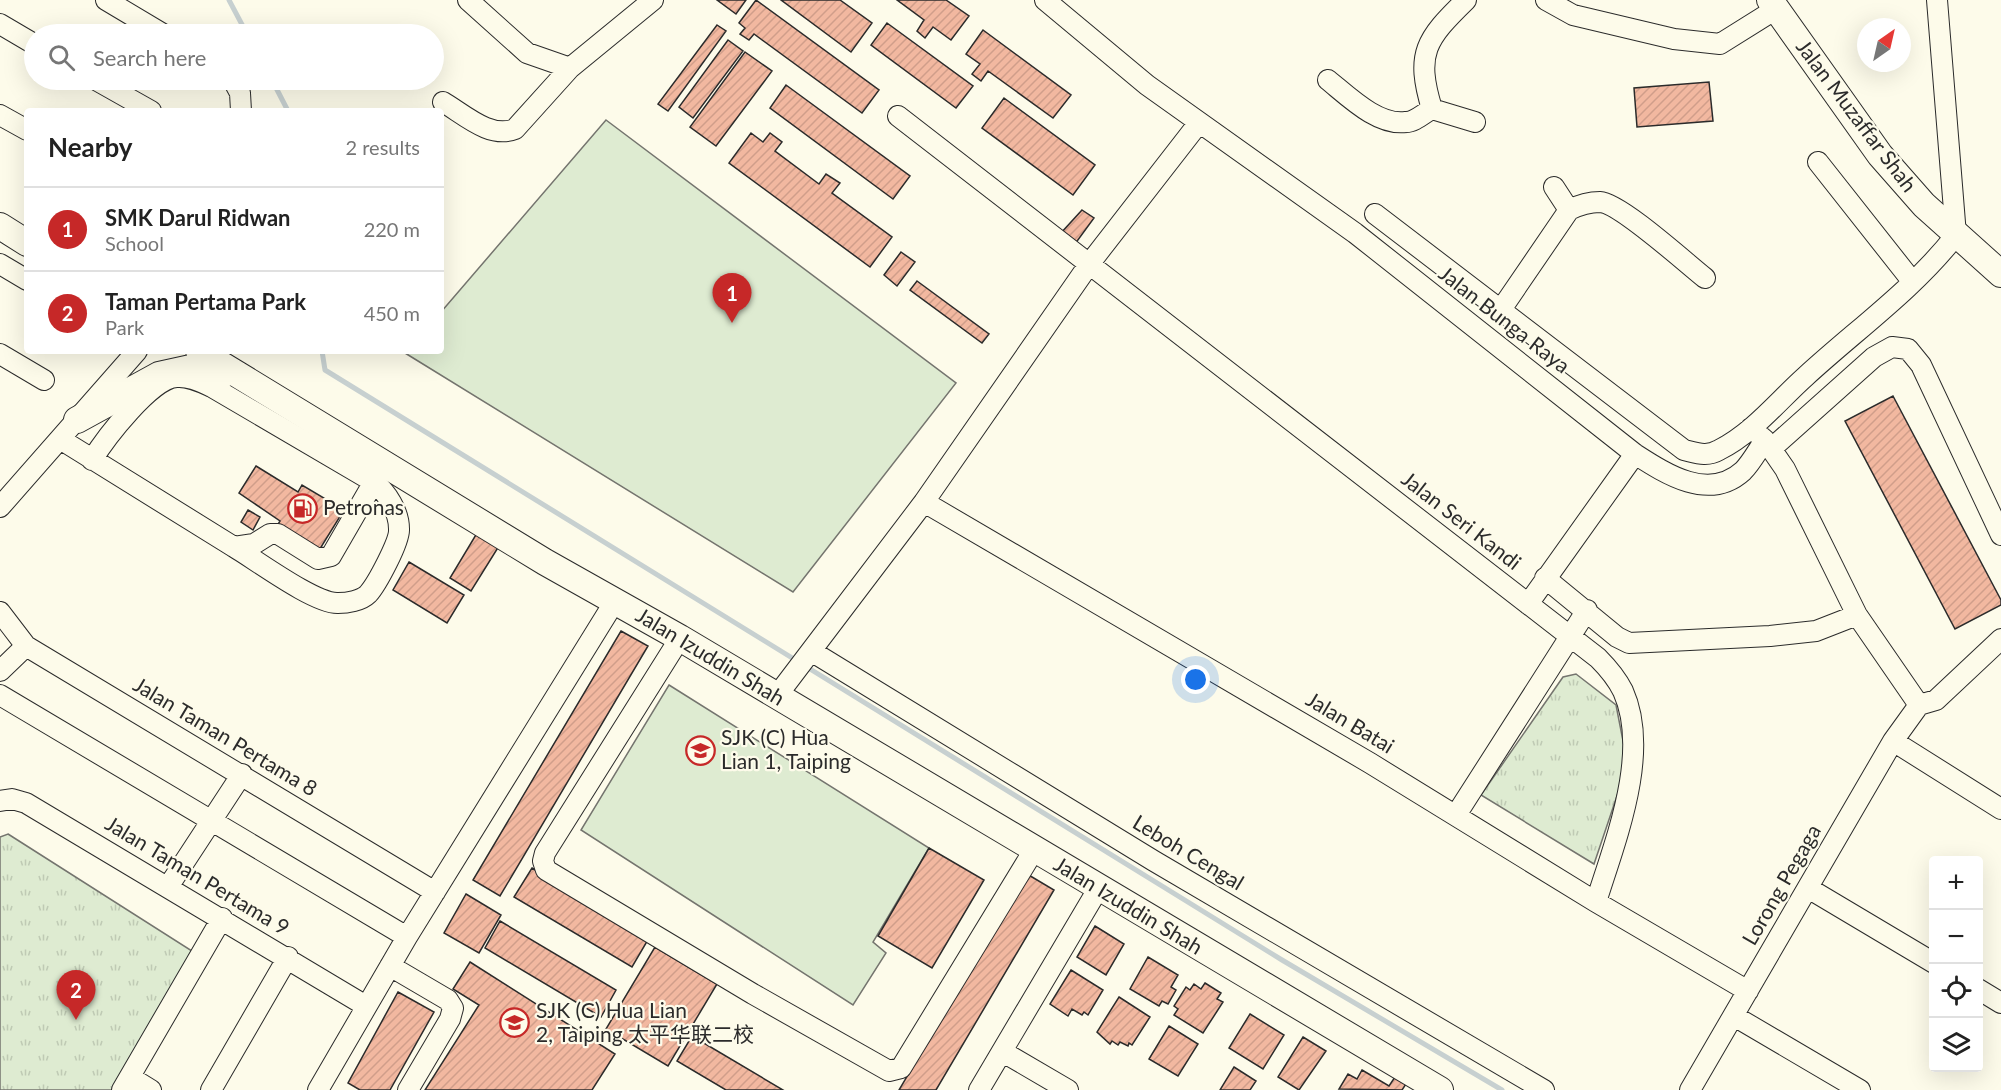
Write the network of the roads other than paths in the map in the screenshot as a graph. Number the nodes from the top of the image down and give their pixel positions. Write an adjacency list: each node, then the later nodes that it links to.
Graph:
1 (106, 0): 9 (street)
2 (468, 0): 12 (street)
3 (653, 0): 12 (street)
4 (1045, 0): 23 (street, Jalan Bunga Raya)
5 (1466, 0): 19 (street)
6 (1546, 0): 8 (street)
7 (1937, 0): 30 (street)
8 (1773, 4): 30 (main road, Jalan Muzaffar Shah)
9 (147, 24)
10 (2, 30): 11 (street)
11 (24, 40)
12 (570, 68): 16 (street)
13 (1328, 80): 19 (street)
14 (114, 90): 17 (street)
15 (238, 90): 18 (street)
16 (443, 102)
17 (146, 108)
18 (241, 108)
19 (1432, 109): 22 (street)
20 (0, 114): 24 (street)
21 (898, 116): 32 (street, Jalan Seri Kandi)
22 (1475, 122)
23 (1198, 124): 32 (street); 47 (street, Jalan Bunga Raya)
24 (24, 128)
25 (1818, 162): 37 (street)
26 (1554, 187): 27 (street)
27 (1569, 210): 36 (street); 38 (street)
28 (1375, 214): 38 (street, Jalan Bunga Raya)
29 (0, 226): 31 (main road)
30 (1956, 235): 34 (main road, Jalan Muzaffar Shah); 37 (street, Jalan Bunga Raya)
31 (24, 241)
32 (1090, 263): 50 (street); 56 (street, Jalan Seri Kandi)
33 (0, 264): 35 (street)
34 (2001, 274)
35 (24, 278)
36 (1705, 278)
37 (1912, 281): 46 (street, Jalan Bunga Raya)
38 (1500, 311): 46 (street, Jalan Bunga Raya)
39 (0, 354): 42 (street)
40 (134, 354): 44 (street)
41 (204, 354): 43 (main road, Jalan Izuddin Shah)
42 (44, 380)
43 (260, 389): 44 (main road); 49 (main road, Jalan Izuddin Shah)
44 (77, 420): 45 (street)
45 (60, 439): 48 (street); 51 (street)
46 (1763, 439): 47 (street, Jalan Bunga Raya); 52 (street); 59 (street)
47 (1635, 454): 54 (street)
48 (92, 460): 49 (street); 53 (street)
49 (379, 472): 53 (street); 53 (street); 55 (main road, Jalan Izuddin Shah)
50 (924, 502): 64 (street); 73 (street, Jalan Batai)
51 (1, 507)
52 (2001, 535)
53 (234, 547)
54 (1545, 578): 56 (street); 57 (street)
55 (615, 601): 61 (main road, Jalan Izuddin Shah); 79 (street)
56 (1528, 604): 60 (street, Jalan Seri Kandi)
57 (1587, 610): 59 (street); 60 (street)
58 (0, 612): 63 (street, Jalan Taman Pertama 8)
59 (1857, 615): 68 (street)
60 (1568, 637): 73 (street); 80 (street, Jalan Seri Kandi)
61 (680, 638): 67 (main road, Jalan Izuddin Shah); 75 (street)
62 (2001, 639): 68 (street)
63 (26, 646): 65 (street); 70 (street, Jalan Taman Pertama 8)
64 (805, 659): 67 (street); 100 (street, Leboh Cengal)
65 (0, 671)
66 (0, 695): 74 (street)
67 (776, 697): 75 (main road, Jalan Izuddin Shah)
68 (1918, 705): 69 (street, Lorong Pegaga)
69 (1893, 741): 72 (street); 77 (street, Lorong Pegaga)
70 (242, 774): 74 (street); 79 (street, Jalan Taman Pertama 8)
71 (0, 801): 76 (street, Jalan Taman Pertama 9)
72 (2001, 809)
73 (1456, 816): 80 (street, Jalan Batai)
74 (211, 821): 76 (street); 82 (street)
75 (1034, 850): 78 (main road, Jalan Izuddin Shah)
76 (168, 886): 81 (street, Jalan Taman Pertama 9)
77 (1808, 888): 84 (street); 86 (street, Lorong Pegaga)
78 (1098, 889): 91 (street); 99 (main road, Jalan Izuddin Shah)
79 (435, 892): 82 (street)
80 (1596, 902): 86 (street, Jalan Batai)
81 (222, 918): 83 (street, Jalan Taman Pertama 9); 92 (street)
82 (407, 936): 85 (street)
83 (288, 957): 89 (street, Jalan Taman Pertama 9); 94 (street)
84 (1929, 960)
85 (390, 966): 89 (street); 96 (street)
86 (1748, 991): 90 (street, Lorong Pegaga)
87 (1983, 992): 88 (street)
88 (2001, 1003)
89 (366, 1006): 95 (street)
90 (1734, 1016): 101 (street, Lorong Pegaga); 102 (street)
91 (1003, 1052): 97 (street); 98 (street)
92 (126, 1084): 93 (street)
93 (151, 1090)
94 (211, 1090)
95 (318, 1090)
96 (408, 1090)
97 (979, 1090)
98 (1068, 1090)
99 (1440, 1090)
100 (1544, 1090)
101 (1690, 1090)
102 (1860, 1090)

